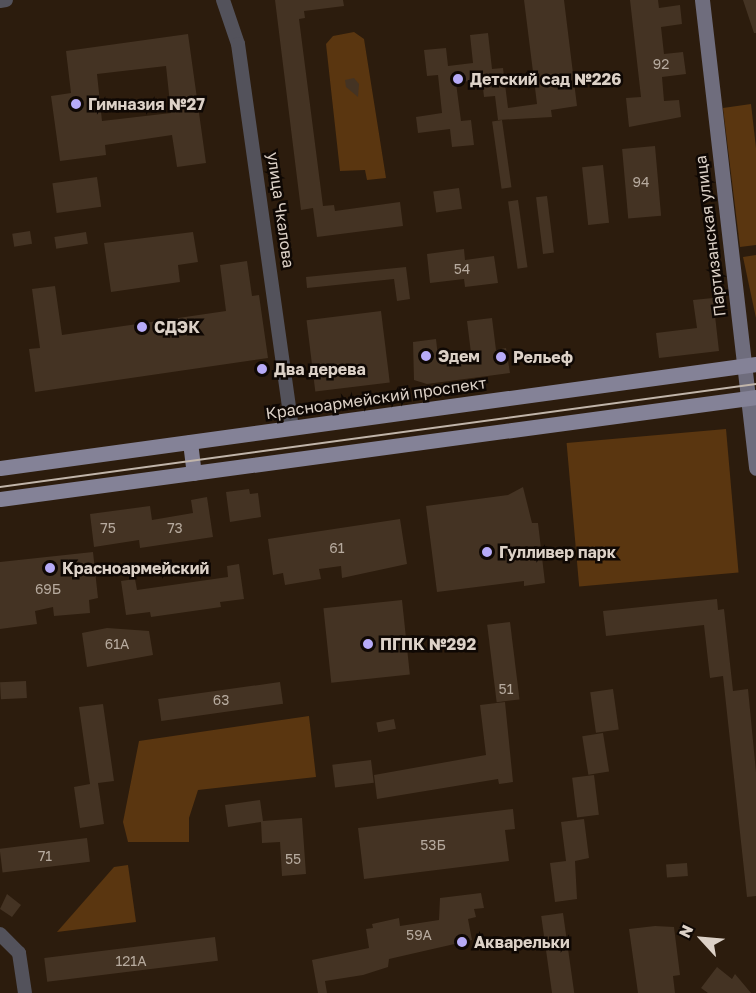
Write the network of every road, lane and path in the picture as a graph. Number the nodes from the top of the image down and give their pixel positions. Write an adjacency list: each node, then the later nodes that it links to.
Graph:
1 (6, 0): 4 (street)
2 (223, 0): 7 (street, улица Чкалова)
3 (702, 0): 5 (main road, Партизанская улица)
4 (0, 1)
5 (750, 365): 6 (main road, Партизанская улица); 7 (main road, Красноармейский проспект)
6 (752, 398): 10 (main road, Партизанская улица); 11 (main road)
7 (292, 428): 8 (main road, Красноармейский проспект)
8 (190, 442): 9 (main road, Красноармейский проспект); 11 (main road)
9 (0, 468)
10 (756, 468)
11 (194, 473): 12 (main road)
12 (0, 499)
13 (0, 934): 14 (street)
14 (25, 993)

